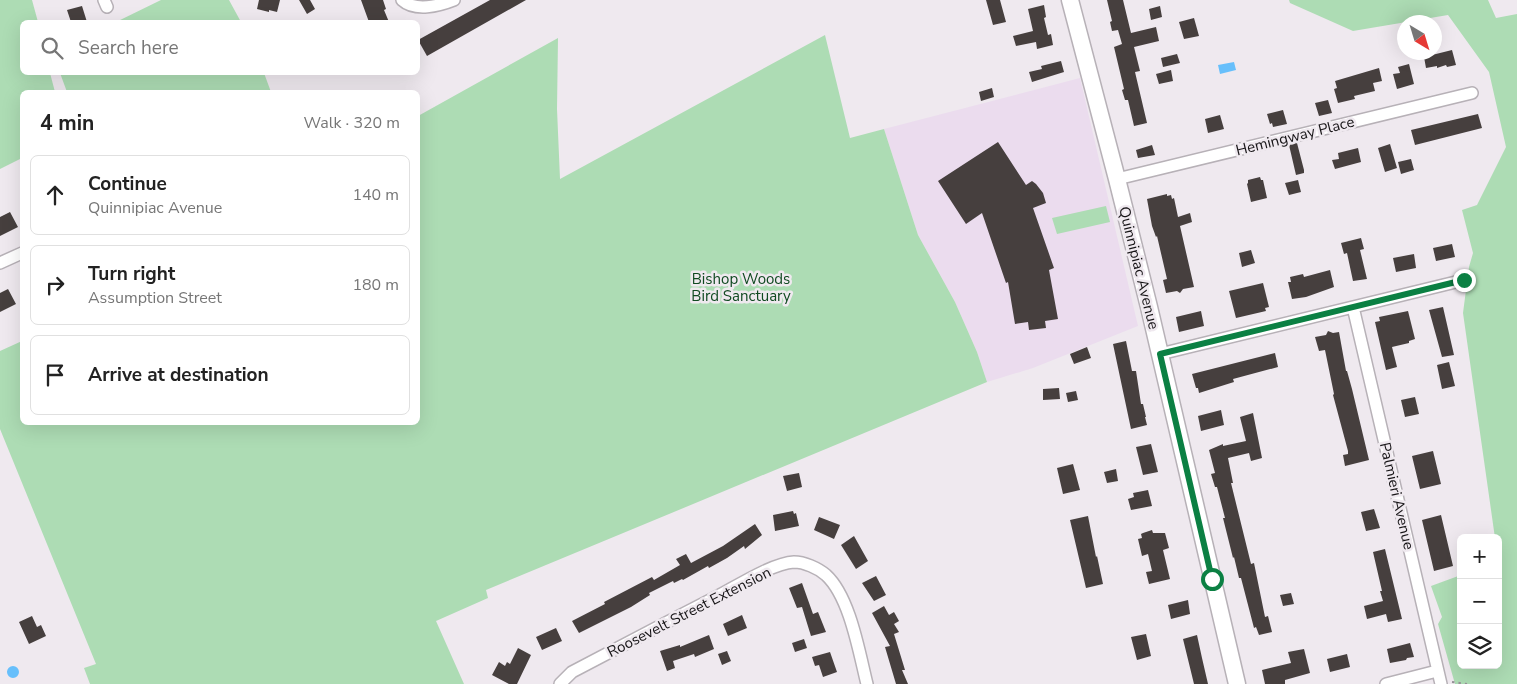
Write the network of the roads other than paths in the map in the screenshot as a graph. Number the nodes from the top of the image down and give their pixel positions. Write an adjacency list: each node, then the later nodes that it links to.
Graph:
1 (402, 0): 2 (street)
2 (454, 0)
3 (1070, 0): 5 (main road, Quinnipiac Avenue)
4 (1472, 93): 5 (street, Hemingway Place)
5 (1117, 179): 10 (main road, Quinnipiac Avenue)
6 (20, 254): 7 (street)
7 (0, 263)
8 (1464, 280): 9 (street)
9 (1353, 307): 10 (street); 11 (street, Palmieri Avenue)
10 (1160, 354): 15 (main road, Quinnipiac Avenue)
11 (1437, 671): 12 (street, Palmieri Avenue); 16 (street)
12 (1445, 683)
13 (560, 684): 14 (street, Roosevelt Street Extension)
14 (867, 684)
15 (1237, 684)
16 (1386, 684)

